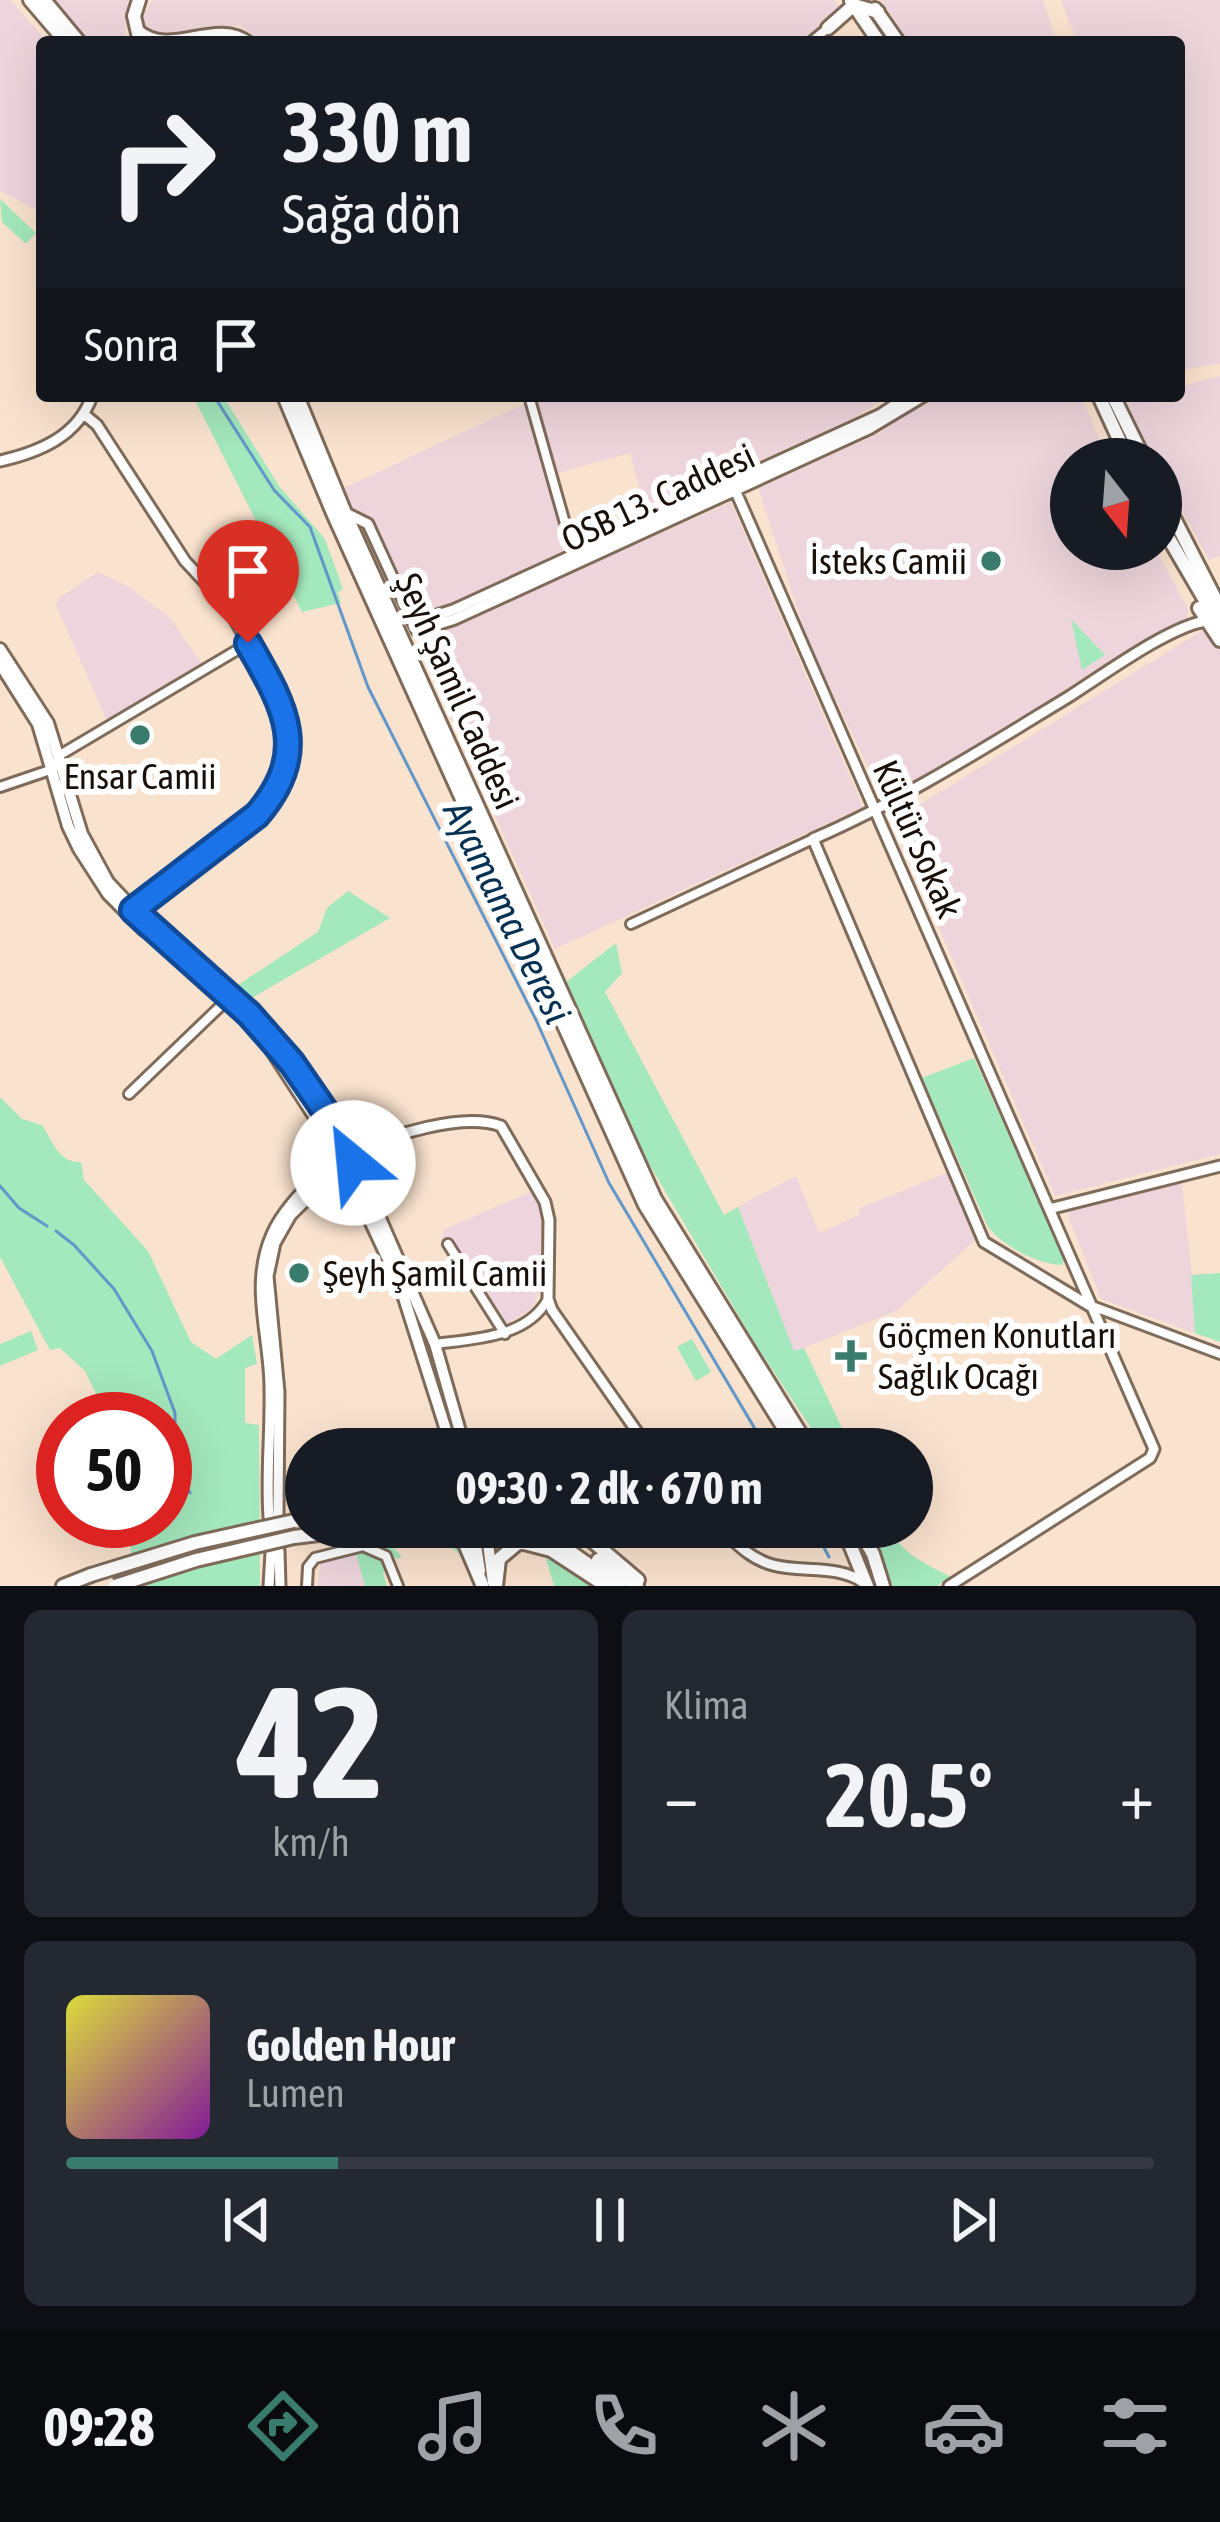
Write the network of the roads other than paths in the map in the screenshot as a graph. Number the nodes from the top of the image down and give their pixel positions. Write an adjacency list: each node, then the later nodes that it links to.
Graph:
1 (30, 0): 7 (main road)
2 (44, 0): 8 (main road)
3 (139, 0): 9 (main road)
4 (857, 2): 5 (main road); 6 (main road); 14 (main road)
5 (864, 19): 6 (main road); 13 (main road)
6 (828, 28): 12 (street)
7 (61, 36)
8 (74, 36)
9 (137, 36)
10 (196, 36): 11 (street)
11 (239, 36)
12 (818, 36)
13 (875, 36)
14 (894, 36)
15 (90, 402): 23 (street)
16 (287, 402): 66 (main road, Şeyh Şamil Caddesi)
17 (299, 402): 29 (main road, Şeyh Şamil Caddesi)
18 (531, 402): 32 (street)
19 (899, 402): 24 (street)
20 (912, 402): 24 (street, OSB 13. Caddesi)
21 (1102, 402): 25 (main road)
22 (1116, 402): 26 (main road)
23 (85, 415): 27 (street); 39 (street)
24 (861, 428): 28 (street, OSB 13. Caddesi); 32 (street, OSB 13. Caddesi)
25 (1118, 438)
26 (1134, 438)
27 (2, 461)
28 (736, 492): 32 (street, OSB 13. Caddesi); 45 (street, Kültür Sokak)
29 (345, 513): 32 (street, OSB 13. Caddesi); 67 (main road, Şeyh Şamil Caddesi)
30 (1182, 538): 31 (main road)
31 (1192, 560): 35 (main road); 36 (main road)
32 (574, 561)
33 (1182, 565): 34 (main road)
34 (1189, 578): 37 (main road); 37 (main road)
35 (1220, 595)
36 (1220, 608)
37 (1205, 620): 38 (main road); 45 (street)
38 (1220, 640)
39 (248, 643): 42 (street); 47 (street)
40 (0, 649): 42 (main road)
41 (0, 664): 43 (main road)
42 (60, 755): 43 (street); 47 (main road)
43 (53, 769): 44 (street); 49 (main road)
44 (0, 786)
45 (876, 811): 46 (street); 53 (street, Kültür Sokak)
46 (812, 839): 48 (street); 56 (street)
47 (133, 910): 49 (main road)
48 (631, 924)
49 (227, 999): 50 (street); 51 (main road)
50 (129, 1094)
51 (345, 1157): 55 (street); 58 (main road); 59 (main road); 68 (street)
52 (1220, 1169): 53 (street)
53 (1049, 1209): 56 (street, Kültür Sokak)
54 (448, 1244): 57 (street)
55 (548, 1299): 57 (street); 65 (street)
56 (1090, 1306): 60 (street); 97 (street, Kültür Sokak)
57 (506, 1334): 58 (street)
58 (435, 1344): 59 (main road); 61 (main road)
59 (419, 1347): 62 (main road)
60 (1220, 1354)
61 (445, 1370): 62 (main road); 64 (main road)
62 (428, 1375): 63 (main road)
63 (445, 1428)
64 (460, 1428)
65 (635, 1428)
66 (784, 1428)
67 (797, 1428)
68 (273, 1516)
69 (285, 1523): 86 (main road, bridge)
70 (285, 1539): 87 (main road, bridge)
71 (468, 1548): 92 (main road)
72 (478, 1548): 92 (main road)
73 (489, 1548): 92 (main road)
74 (512, 1548): 92 (main road)
75 (542, 1548): 93 (main road)
76 (565, 1548): 94 (main road)
77 (576, 1548): 95 (main road)
78 (600, 1548): 95 (main road)
79 (742, 1548): 84 (street)
80 (853, 1548): 83 (main road)
81 (870, 1548): 82 (main road)
82 (873, 1554): 83 (main road); 85 (main road)
83 (857, 1557): 84 (street); 96 (main road)
84 (840, 1573): 96 (street)
85 (883, 1584): 96 (main road)
86 (63, 1586)
87 (115, 1586)
88 (269, 1586): 89 (street)
89 (280, 1586)
90 (308, 1586): 91 (street)
91 (398, 1586)
92 (488, 1586)
93 (606, 1586)
94 (619, 1586)
95 (639, 1586)
96 (867, 1586)
97 (950, 1586)

